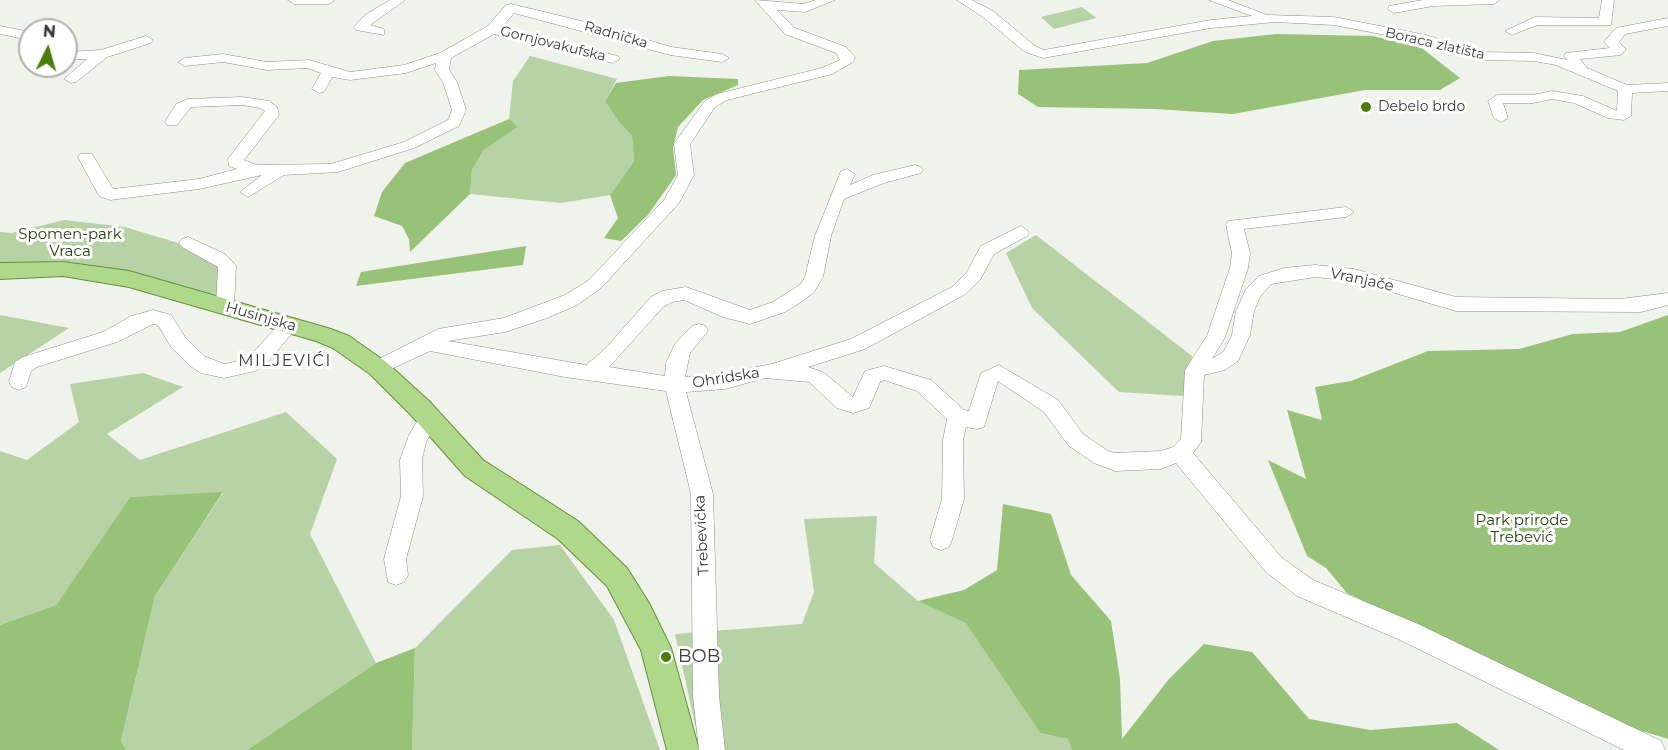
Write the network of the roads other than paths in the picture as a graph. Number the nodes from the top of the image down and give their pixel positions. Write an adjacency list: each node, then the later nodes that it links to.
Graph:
1 (294, 0): 2 (street)
2 (329, 0)
3 (399, 0): 18 (street)
4 (762, 0): 5 (street); 51 (street)
5 (829, 0)
6 (963, 0): 12 (street, Boraca zlatišta)
7 (1215, 0): 12 (street, Boraca zlatišta)
8 (1494, 0): 11 (street)
9 (1608, 0): 14 (street)
10 (508, 4): 15 (street, Gornjovakufska); 26 (street, Radnička)
11 (1394, 9)
12 (1275, 18): 28 (street, Boraca zlatišta)
13 (1668, 22): 20 (street)
14 (1596, 24): 17 (street); 20 (street)
15 (493, 29): 24 (street, Gornjovakufska); 25 (street, Gornjovakufska)
16 (0, 30): 19 (street)
17 (1512, 31)
18 (380, 32)
19 (18, 34)
20 (1617, 34): 28 (street)
21 (146, 40): 22 (street)
22 (102, 54): 23 (street); 30 (street)
23 (78, 55)
24 (445, 56): 29 (street, Gornjovakufska); 37 (street)
25 (613, 58)
26 (722, 58)
27 (185, 62): 29 (street, Gornjovakufska)
28 (1581, 70): 33 (street, Boraca zlatišta)
29 (328, 72): 32 (street)
30 (71, 79)
31 (1668, 87): 33 (street, Boraca zlatišta)
32 (319, 89)
33 (1625, 89): 34 (street)
34 (1501, 118)
35 (172, 122): 38 (street)
36 (86, 157): 38 (street)
37 (281, 169): 38 (street); 41 (street)
38 (254, 170)
39 (915, 170): 42 (street)
40 (847, 174): 42 (street)
41 (248, 192)
42 (837, 196): 55 (street)
43 (1346, 212): 53 (street)
44 (1021, 232): 54 (street)
45 (188, 243): 48 (street)
46 (0, 271): 48 (main road, Husinjska)
47 (1668, 299): 53 (street, Vranjače)
48 (225, 307): 49 (main road, Husinjska)
49 (290, 325): 52 (main road, Husinjska); 56 (street)
50 (699, 331): 57 (street, Trebevićka)
51 (428, 344): 52 (street); 55 (street, Ohridska)
52 (378, 368): 59 (main road, Husinjska)
53 (1195, 370): 60 (street)
54 (765, 371): 57 (street, Ohridska); 58 (street, Ohridska)
55 (590, 373): 57 (street, Ohridska)
56 (19, 382)
57 (674, 386): 64 (street, Trebevićka)
58 (958, 417): 60 (street); 61 (street)
59 (429, 419): 62 (street); 63 (main road, Husinjska)
60 (1180, 453): 65 (street)
61 (941, 540)
62 (396, 575)
63 (683, 750)
64 (712, 750)
65 (1652, 750)

